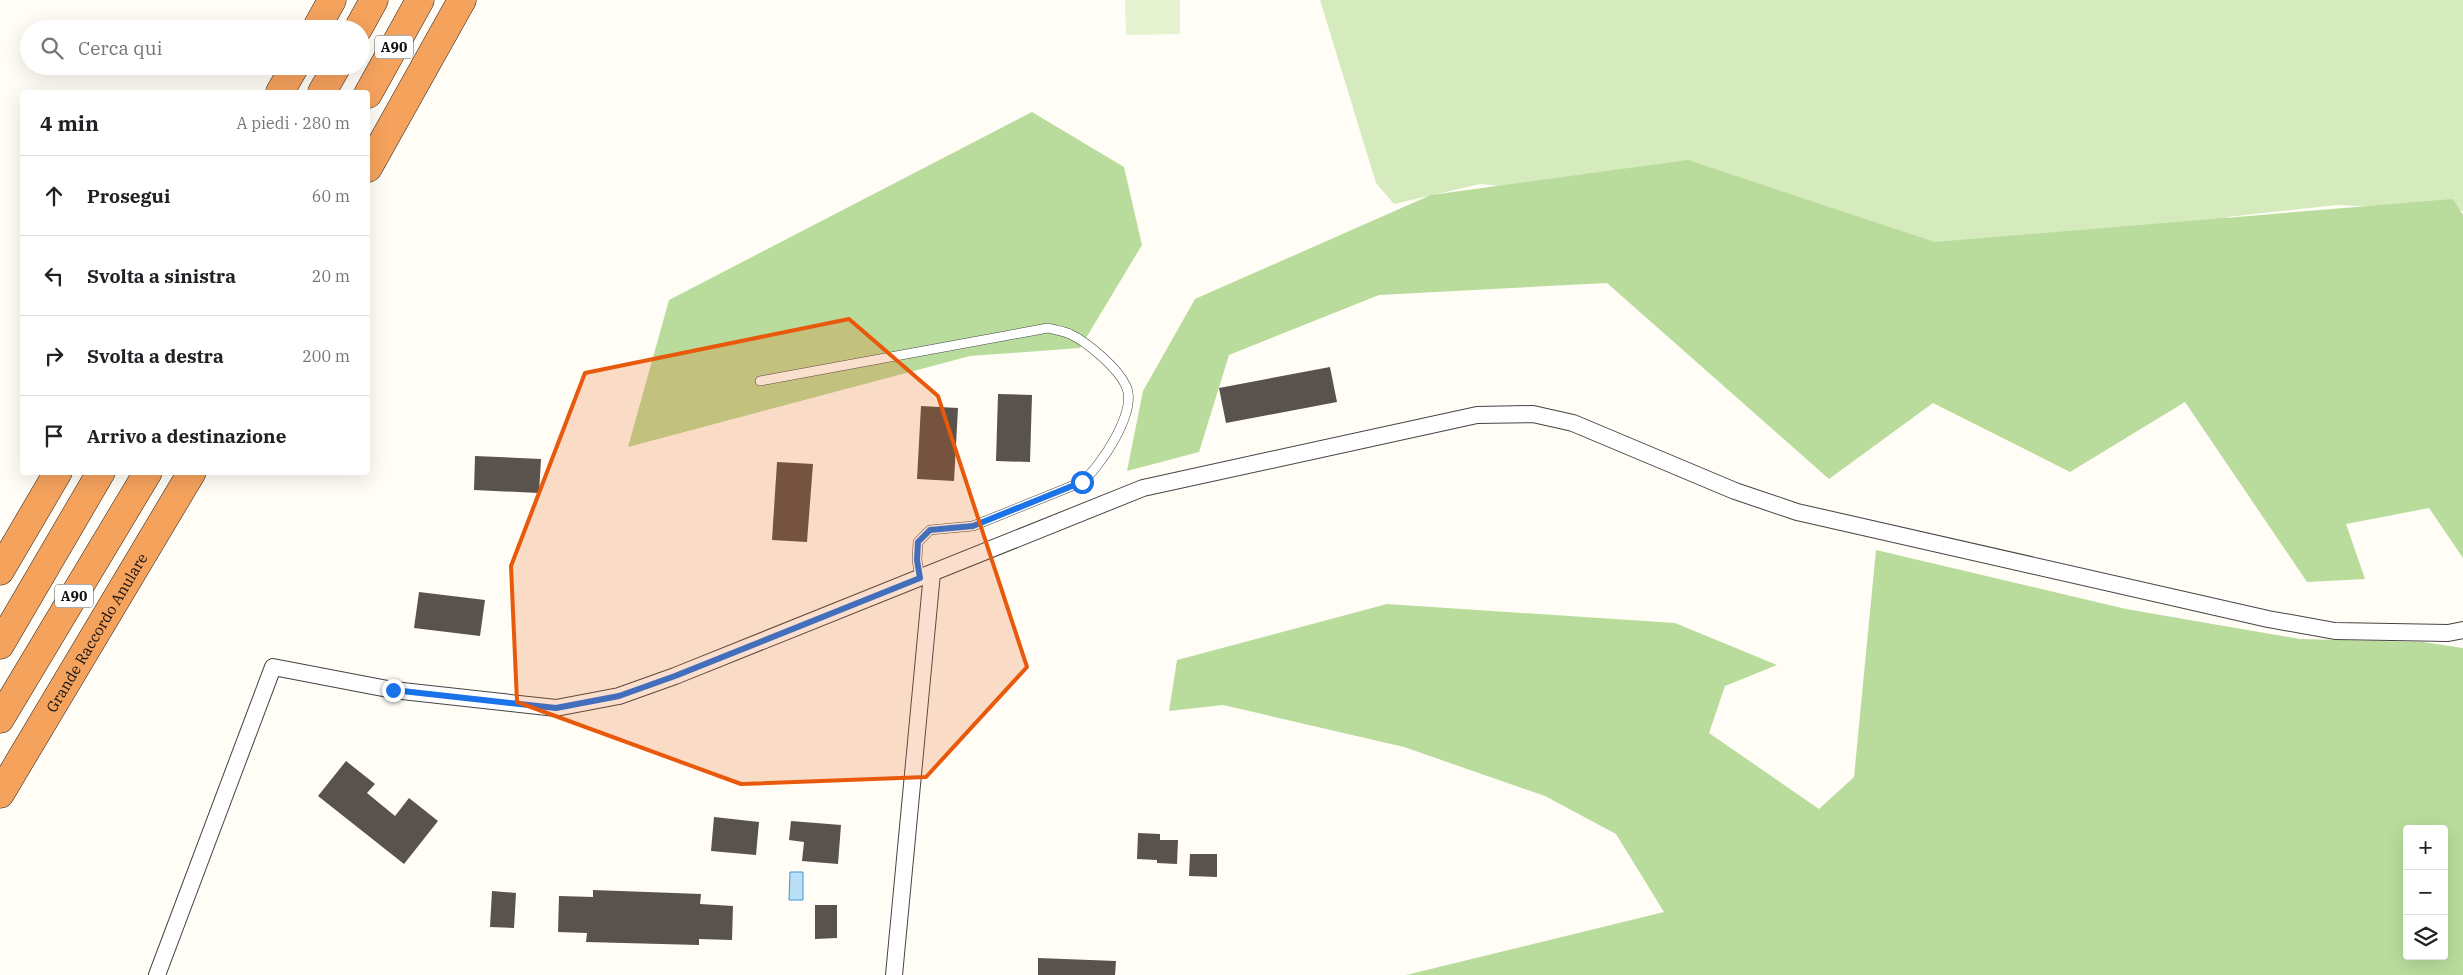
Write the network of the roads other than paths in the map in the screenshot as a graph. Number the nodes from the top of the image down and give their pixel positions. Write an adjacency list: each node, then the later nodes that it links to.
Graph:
1 (332, 0): 5 (highway)
2 (374, 0): 6 (highway, A90)
3 (420, 0): 11 (highway, A90)
4 (462, 0): 12 (highway)
5 (321, 20)
6 (363, 20)
7 (290, 75): 9 (highway)
8 (332, 75): 10 (highway)
9 (281, 90)
10 (323, 90)
11 (370, 90)
12 (370, 164)
13 (760, 381): 19 (lane)
14 (56, 475): 18 (highway)
15 (99, 475): 21 (highway, A90)
16 (146, 475): 22 (highway, A90)
17 (190, 475): 23 (highway, Grande Raccordo Anulare)
18 (0, 571)
19 (926, 575): 20 (street); 24 (street); 25 (street)
20 (2463, 630)
21 (0, 645)
22 (0, 719)
23 (0, 794)
24 (157, 975)
25 (894, 975)

